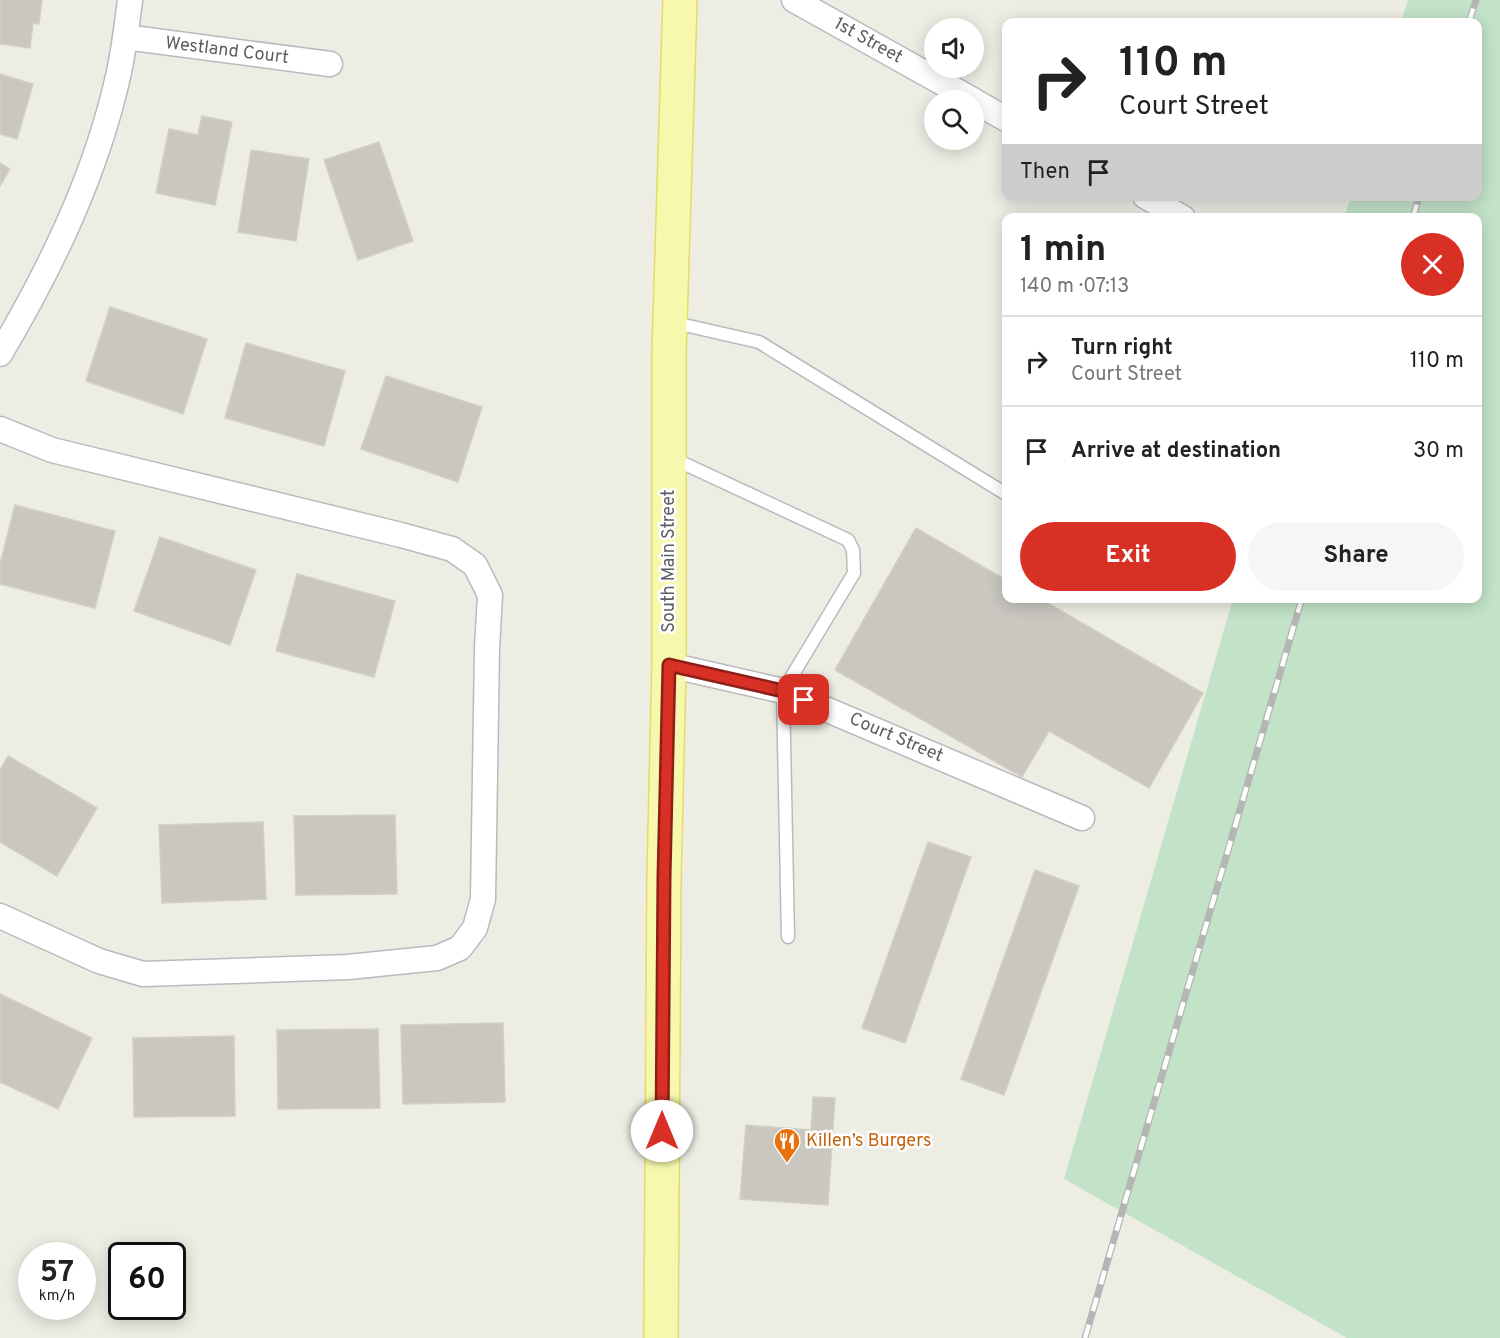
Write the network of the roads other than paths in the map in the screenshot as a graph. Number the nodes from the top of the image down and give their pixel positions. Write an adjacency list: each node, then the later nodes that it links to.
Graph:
1 (130, 0): 4 (street)
2 (680, 0): 11 (main road, South Main Street)
3 (794, 0): 6 (street, 1st Street)
4 (124, 38): 5 (street, Westland Court); 12 (street)
5 (330, 64)
6 (954, 90)
7 (984, 107): 8 (street, 1st Street)
8 (1002, 117)
9 (1154, 201): 10 (street)
10 (1174, 213)
11 (670, 322): 14 (main road, South Main Street); 15 (lane)
12 (0, 354)
13 (0, 429): 19 (street)
14 (669, 456): 16 (main road, South Main Street); 17 (lane)
15 (1002, 493)
16 (669, 665): 17 (street, Court Street); 21 (main road, South Main Street)
17 (783, 691): 18 (street, Court Street); 20 (lane)
18 (1082, 818)
19 (0, 916)
20 (788, 937)
21 (661, 1338)

